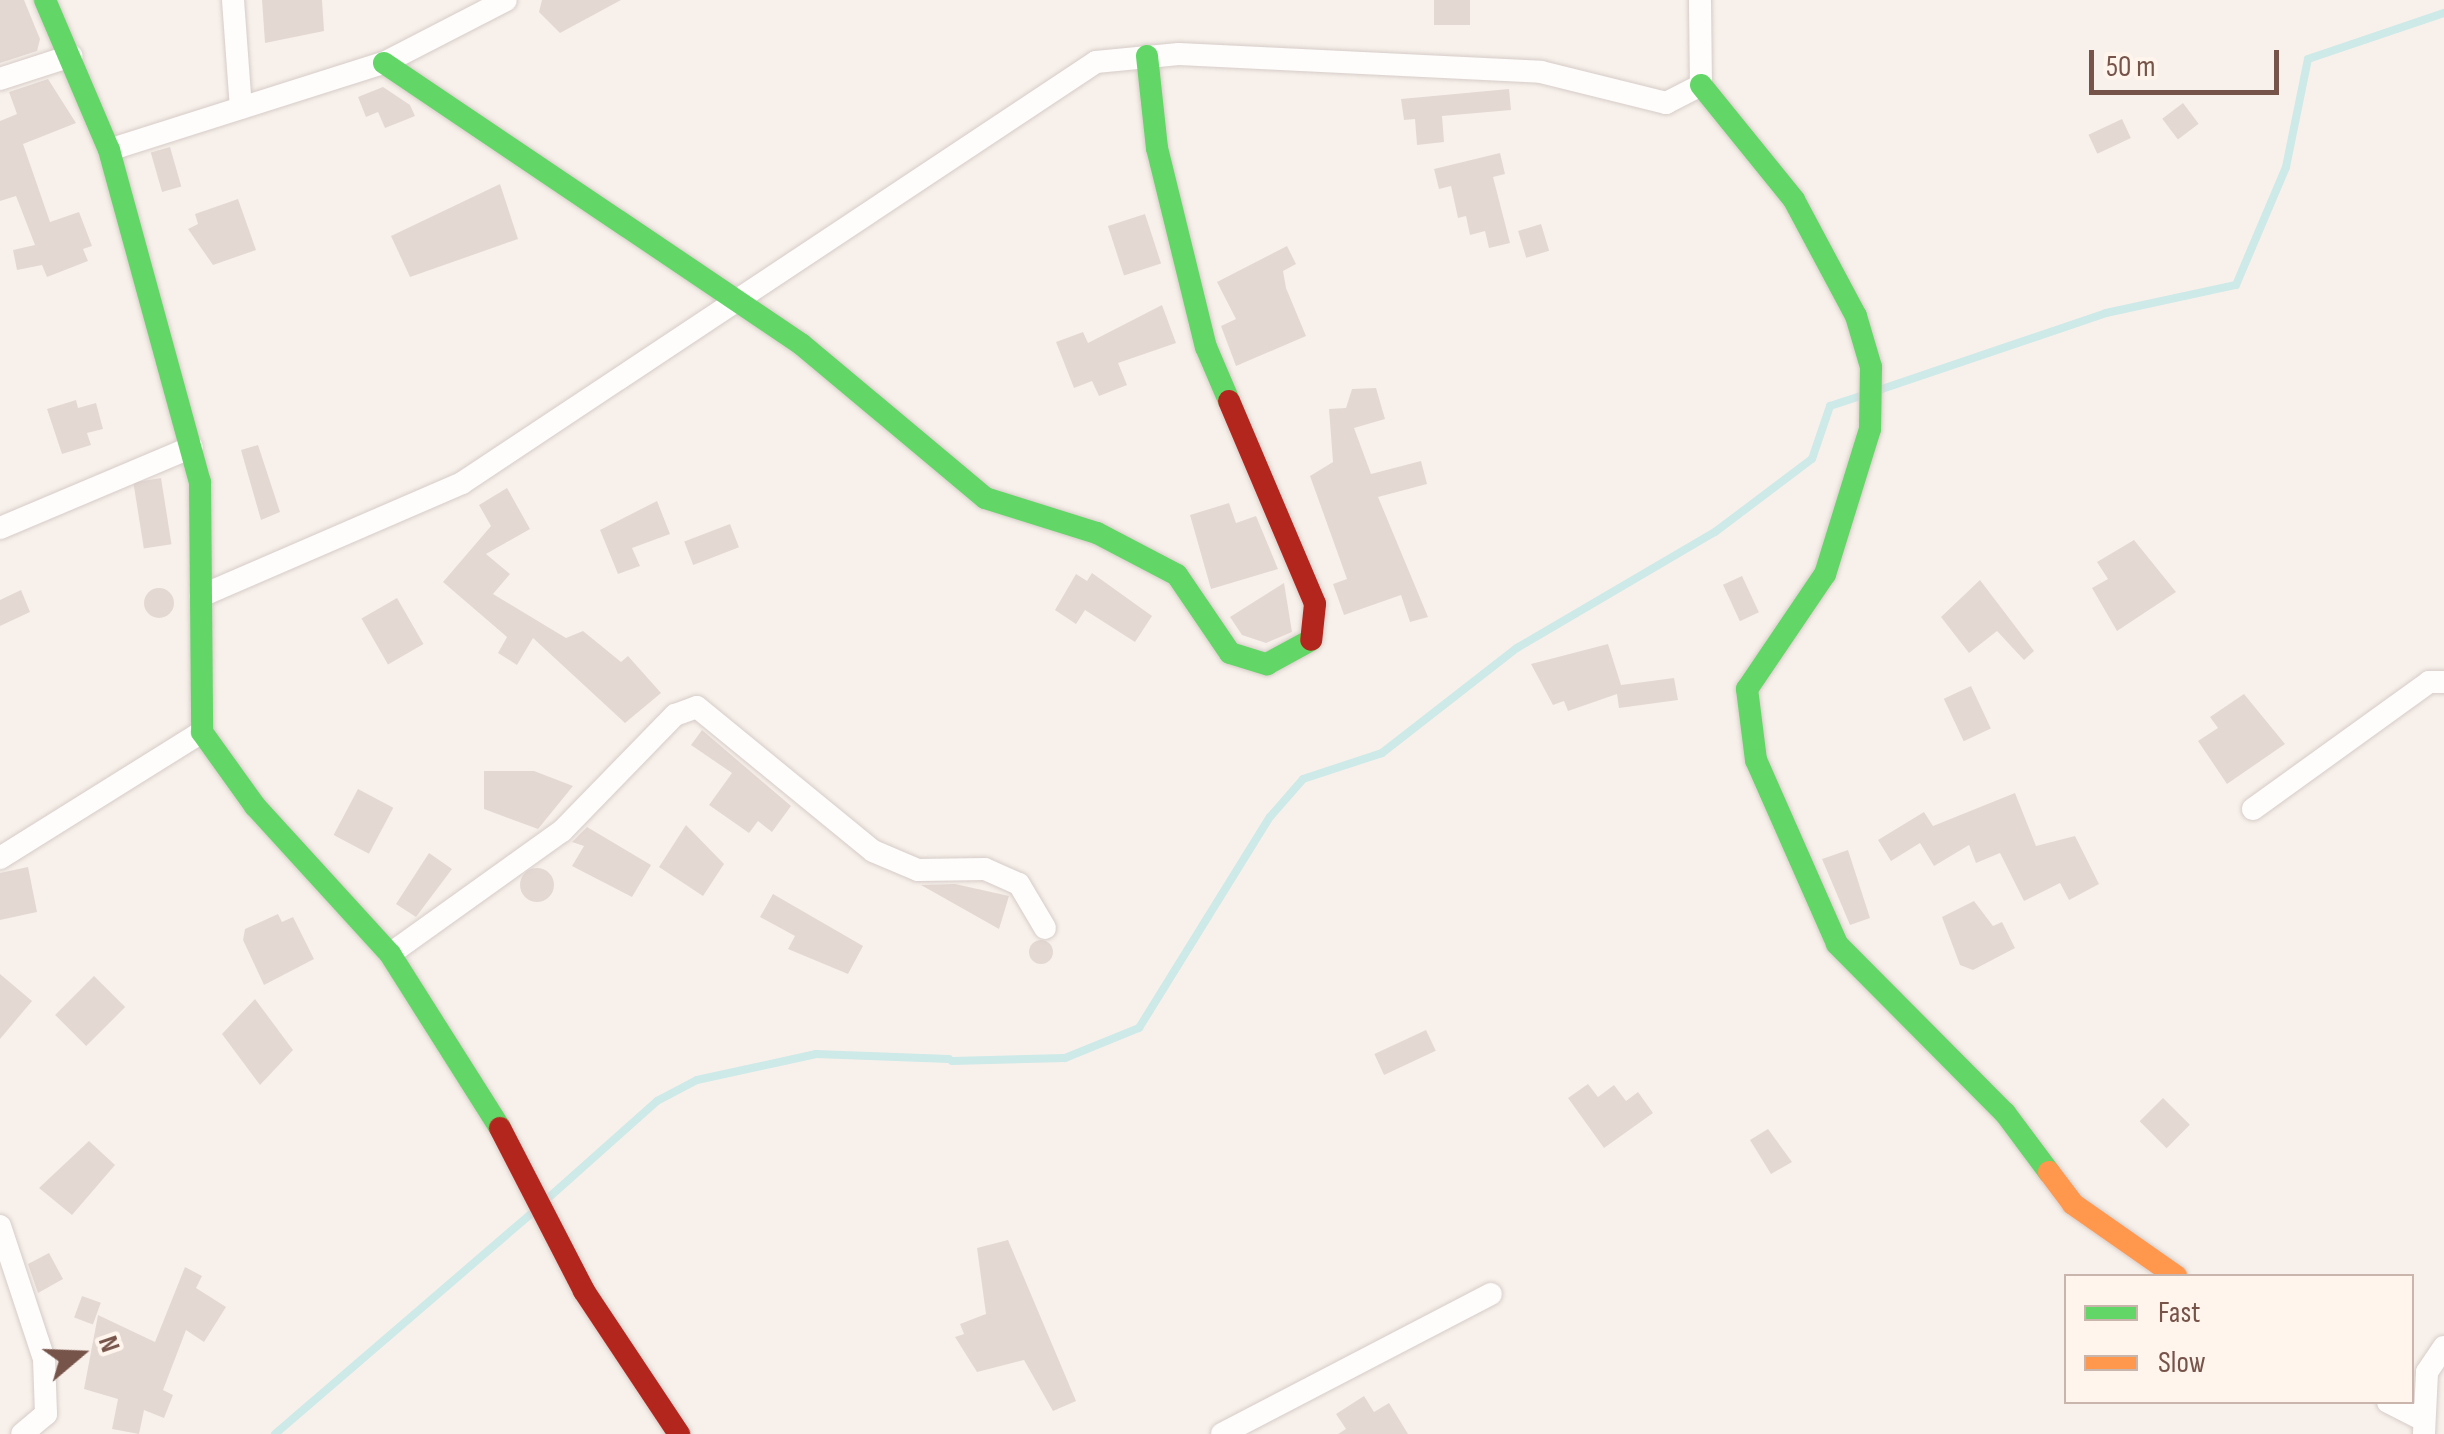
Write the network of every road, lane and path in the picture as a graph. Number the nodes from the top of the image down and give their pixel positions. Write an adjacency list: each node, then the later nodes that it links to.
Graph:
1 (45, 0): 5 (street)
2 (233, 0): 10 (street)
3 (506, 0): 7 (street)
4 (1700, 0): 9 (street)
5 (71, 56): 8 (street); 11 (street)
6 (1147, 56): 9 (street); 12 (street); 12 (street)
7 (384, 63): 10 (street); 12 (street)
8 (0, 79)
9 (1701, 85): 23 (street)
10 (240, 108): 11 (street)
11 (109, 150): 13 (street)
12 (734, 299): 15 (street)
13 (192, 447): 14 (street); 15 (street)
14 (0, 528)
15 (200, 596): 17 (street)
16 (2444, 682): 18 (street)
17 (202, 732): 19 (street); 21 (street)
18 (2253, 809)
19 (0, 858)
20 (1046, 928): 21 (street)
21 (390, 954): 29 (street)
22 (0, 1226): 28 (street)
23 (2173, 1274)
24 (1492, 1294): 30 (street)
25 (2444, 1347): 27 (street)
26 (2391, 1404): 27 (street)
27 (2423, 1426)
28 (22, 1434)
29 (679, 1434)
30 (1222, 1434)

